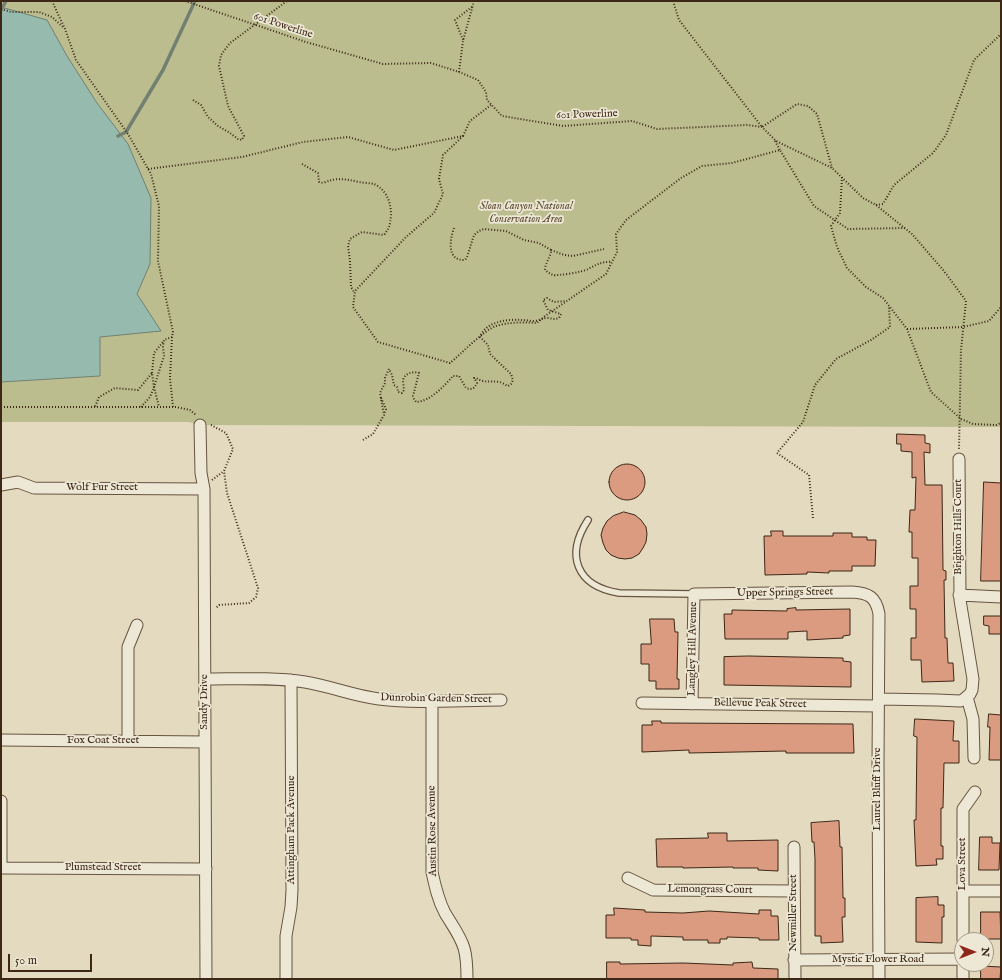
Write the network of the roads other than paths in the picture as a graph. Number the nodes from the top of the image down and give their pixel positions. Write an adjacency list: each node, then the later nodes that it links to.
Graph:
1 (200, 425): 4 (street, Sandy Drive)
2 (959, 459): 7 (street, Brighton Hills Court)
3 (1, 484): 4 (street, Wolf Fur Street)
4 (204, 489): 11 (street, Sandy Drive)
5 (588, 520): 6 (lane)
6 (694, 594): 9 (street, Upper Springs Street); 18 (street, Langley Hill Avenue)
7 (959, 595): 8 (street); 13 (street, Brighton Hills Court)
8 (1001, 597)
9 (874, 600): 16 (street, Laurel Bluff Drive)
10 (137, 625): 20 (street)
11 (205, 679): 12 (street, Dunrobin Garden Street); 21 (street, Sandy Drive)
12 (291, 680): 15 (street, Dunrobin Garden Street); 37 (street, Attingham Pack Avenue)
13 (967, 697): 16 (street, Bellevue Peak Street); 22 (street)
14 (501, 700): 15 (street, Dunrobin Garden Street)
15 (432, 701): 38 (street, Austin Rose Avenue)
16 (879, 702): 18 (street, Bellevue Peak Street); 34 (street, Laurel Bluff Drive)
17 (642, 703): 18 (street, Bellevue Peak Street)
18 (692, 704)
19 (1, 740): 20 (street, Fox Coat Street)
20 (128, 741): 21 (street, Fox Coat Street)
21 (205, 742): 27 (street, Sandy Drive)
22 (974, 758)
23 (975, 792): 30 (street, Lova Street)
24 (1, 801): 26 (street)
25 (794, 847): 29 (street, Newmiller Street)
26 (1, 868): 27 (street, Plumstead Street)
27 (206, 869): 36 (street, Sandy Drive)
28 (628, 878): 29 (street, Lemongrass Court)
29 (794, 891): 33 (street, Newmiller Street)
30 (963, 891): 31 (street); 32 (street, Lova Street)
31 (1001, 891)
32 (963, 932)
33 (794, 960): 34 (street, Mystic Flower Road); 39 (street, Newmiller Street)
34 (878, 960): 35 (street, Mystic Flower Road); 40 (street, Laurel Bluff Drive)
35 (954, 960)
36 (206, 979)
37 (286, 979)
38 (467, 979)
39 (794, 979)
40 (878, 979)

